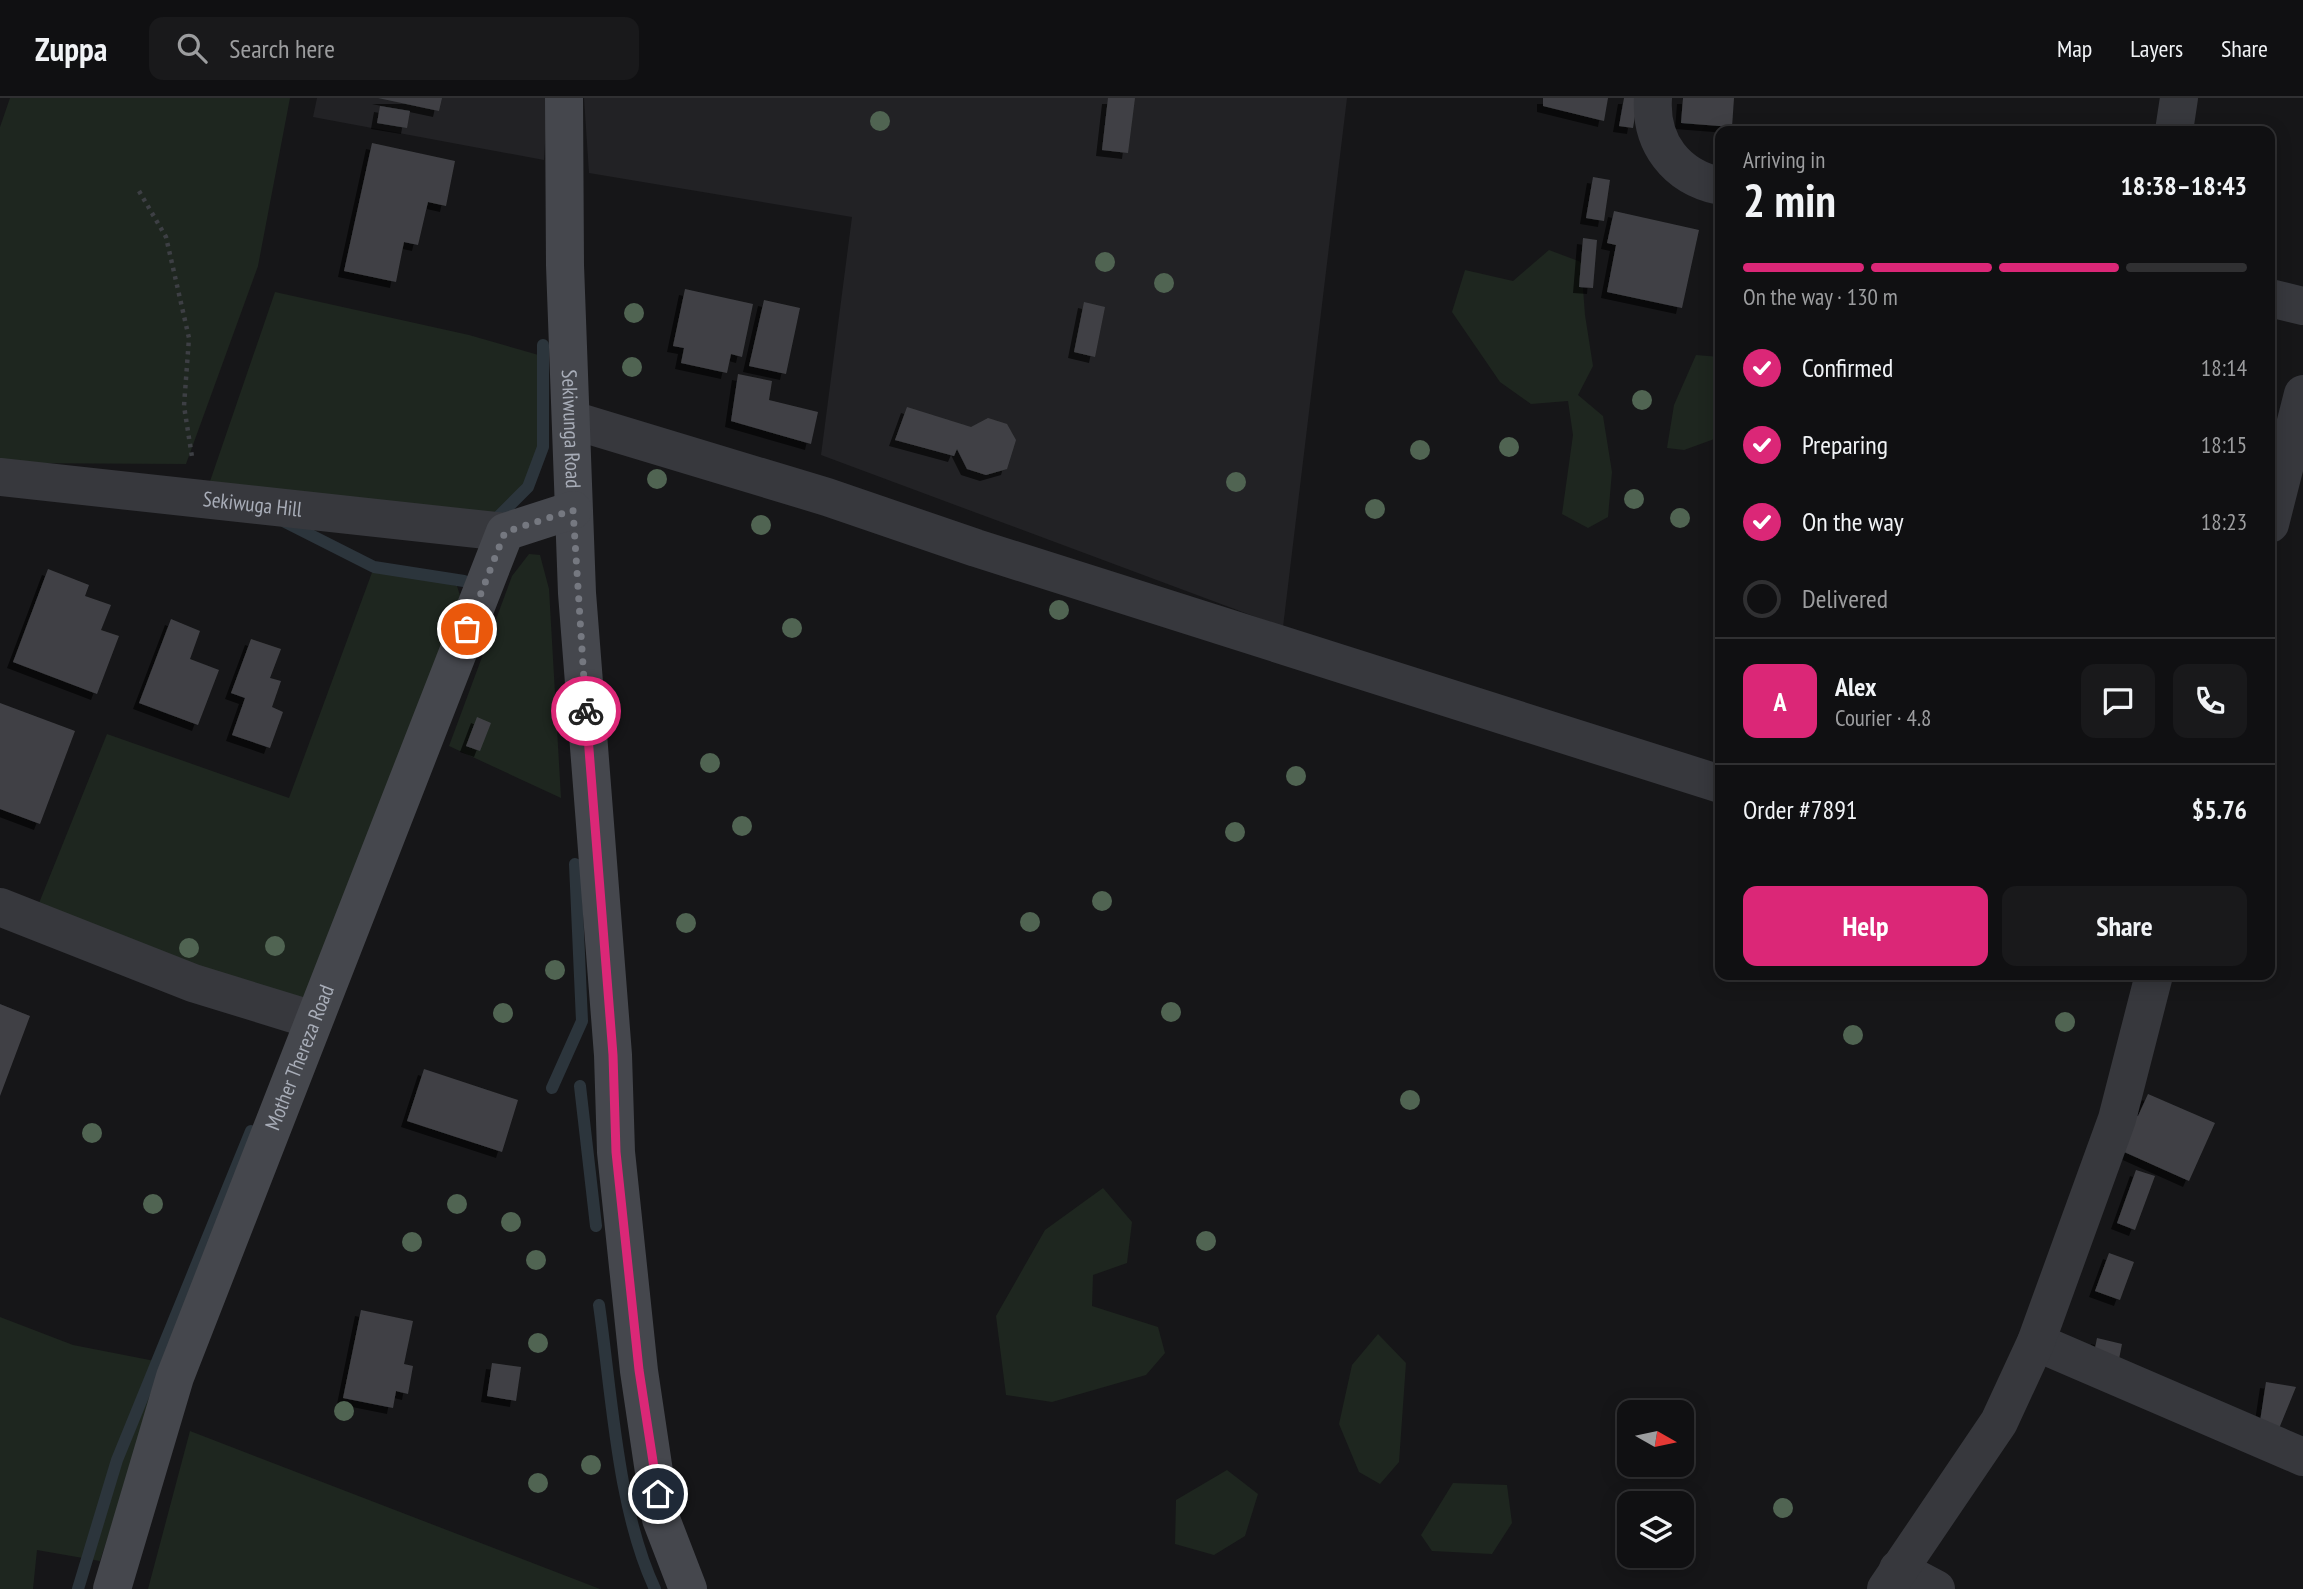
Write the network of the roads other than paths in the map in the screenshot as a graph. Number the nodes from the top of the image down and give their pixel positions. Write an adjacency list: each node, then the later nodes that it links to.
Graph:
1 (564, 98): 9 (main road, Sekiwunga Road)
2 (1653, 98): 5 (street)
3 (2179, 98): 4 (street)
4 (2175, 126)
5 (1715, 184)
6 (2275, 299): 7 (street)
7 (2303, 306)
8 (2303, 394): 11 (street)
9 (572, 421): 12 (main road, Sekiwunga Road); 14 (street)
10 (0, 477): 13 (street, Sekiwuga Hill)
11 (2275, 504)
12 (573, 510): 13 (main road); 22 (main road, Sekiwunga Road)
13 (505, 532): 17 (main road, Mother Thereza Road)
14 (1715, 782)
15 (0, 907): 17 (street)
16 (2153, 980): 18 (street)
17 (313, 1020): 21 (main road, Mother Thereza Road)
18 (2036, 1342): 19 (street); 20 (street)
19 (2303, 1457)
20 (1892, 1579): 23 (street)
21 (112, 1589)
22 (688, 1589)
23 (1936, 1589)

